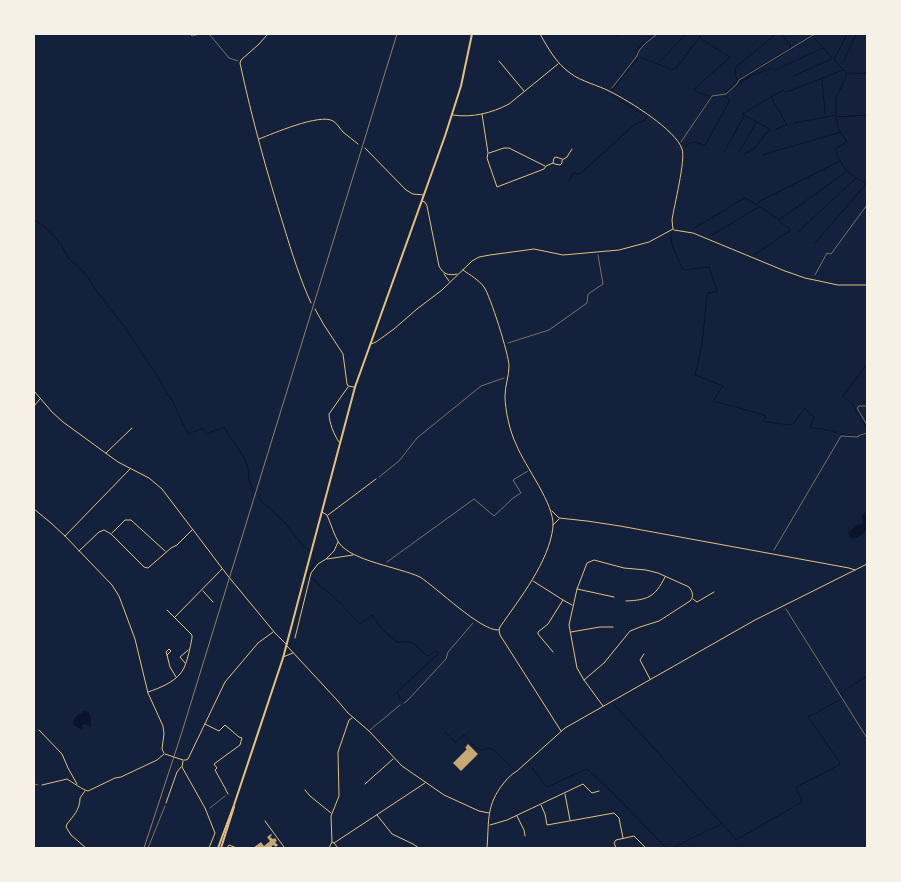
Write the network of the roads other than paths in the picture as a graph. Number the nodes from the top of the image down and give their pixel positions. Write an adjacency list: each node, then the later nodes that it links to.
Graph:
1 (268, 34): 9 (street)
2 (472, 34): 8 (main road)
3 (540, 34): 5 (street)
4 (499, 61): 6 (street)
5 (558, 64): 6 (street); 19 (street)
6 (524, 91): 7 (street)
7 (482, 114): 8 (street); 13 (street)
8 (452, 115): 17 (main road)
9 (258, 140): 10 (street); 25 (street)
10 (358, 144)
11 (365, 148): 17 (street)
12 (572, 150): 14 (street)
13 (488, 153): 16 (street); 16 (street)
14 (562, 160): 15 (street); 15 (street)
15 (553, 163): 16 (street)
16 (546, 166)
17 (424, 195): 18 (main road)
18 (422, 201): 21 (street); 27 (main road)
19 (674, 230): 20 (street); 24 (street)
20 (463, 270): 22 (street); 39 (street)
21 (442, 271): 22 (street); 23 (street)
22 (458, 274): 23 (street)
23 (450, 282): 27 (street)
24 (867, 285)
25 (311, 303)
26 (315, 309): 28 (street)
27 (370, 344): 29 (main road)
28 (348, 386): 29 (street); 34 (street)
29 (355, 387): 34 (main road)
30 (34, 391): 31 (street)
31 (40, 399): 32 (street); 35 (street)
32 (34, 406)
33 (132, 428): 35 (street)
34 (340, 443): 40 (main road)
35 (106, 453): 36 (street)
36 (131, 469): 44 (street); 46 (street)
37 (376, 479): 41 (street)
38 (34, 509): 46 (street)
39 (551, 510): 42 (street); 43 (street)
40 (321, 512): 41 (street); 66 (main road)
41 (328, 516): 47 (street)
42 (559, 518): 43 (street); 54 (street)
43 (553, 524): 56 (street)
44 (193, 529): 49 (street); 53 (street)
45 (111, 534): 48 (street); 49 (street); 49 (street)
46 (64, 536): 48 (street)
47 (338, 541): 50 (street); 51 (street)
48 (78, 551): 86 (street)
49 (166, 552)
50 (354, 555): 51 (street); 71 (street)
51 (326, 559): 68 (street)
52 (867, 564): 54 (street)
53 (222, 569): 58 (street); 72 (street)
54 (855, 570): 84 (street)
55 (665, 576): 57 (street); 61 (street); 63 (street)
56 (532, 580): 62 (street); 71 (street)
57 (577, 589): 60 (street); 65 (street)
58 (202, 590): 64 (street); 69 (street)
59 (714, 592): 61 (street)
60 (614, 597)
61 (692, 599): 85 (street)
62 (563, 600): 65 (street); 78 (street)
63 (626, 601)
64 (213, 602)
65 (573, 605): 73 (street)
66 (296, 608): 68 (street); 75 (main road)
67 (167, 610): 69 (street)
68 (302, 610): 74 (street)
69 (174, 617): 76 (street)
70 (613, 627): 73 (street)
71 (499, 630): 93 (street)
72 (274, 631): 75 (street); 90 (street)
73 (570, 632): 85 (street)
74 (295, 638)
75 (286, 644): 77 (street); 81 (main road)
76 (190, 649): 82 (street); 82 (street)
77 (294, 652): 81 (street); 89 (street)
78 (553, 652)
79 (644, 654): 84 (street)
80 (167, 655): 83 (street)
81 (282, 658): 121 (main road)
82 (186, 663): 83 (street)
83 (176, 677): 86 (street)
84 (650, 679): 88 (street)
85 (584, 680): 88 (street)
86 (148, 693): 94 (street)
87 (400, 705): 92 (lane)
88 (603, 706): 93 (street)
89 (352, 717): 92 (street); 109 (street)
90 (204, 723): 96 (street); 106 (street)
91 (39, 730): 99 (street)
92 (369, 731): 95 (street)
93 (561, 731): 110 (street)
94 (164, 753): 96 (street); 103 (street)
95 (394, 758): 98 (street); 100 (street)
96 (184, 760): 97 (street)
97 (182, 767): 107 (street); 120 (street)
98 (424, 783): 110 (street); 111 (street)
99 (78, 784): 101 (street); 103 (street)
100 (365, 784)
101 (42, 785)
102 (305, 790): 109 (street)
103 (85, 791): 119 (street)
104 (600, 791): 105 (street)
105 (564, 793): 108 (street); 113 (street)
106 (228, 794)
107 (166, 802)
108 (541, 804): 112 (street); 113 (street)
109 (332, 813): 118 (street)
110 (489, 813): 115 (street)
111 (377, 815): 118 (street); 127 (street)
112 (517, 815): 115 (street); 116 (street)
113 (570, 821): 117 (street)
114 (265, 822): 124 (street)
115 (489, 825): 128 (street)
116 (525, 836)
117 (623, 838): 129 (street); 130 (street)
118 (333, 843): 125 (street); 126 (street)
119 (86, 848)
120 (209, 848)
121 (220, 848)
122 (227, 848): 123 (street)
123 (237, 848)
124 (282, 848)
125 (329, 848)
126 (338, 848)
127 (419, 848)
128 (487, 848)
129 (616, 848)
130 (646, 848)

